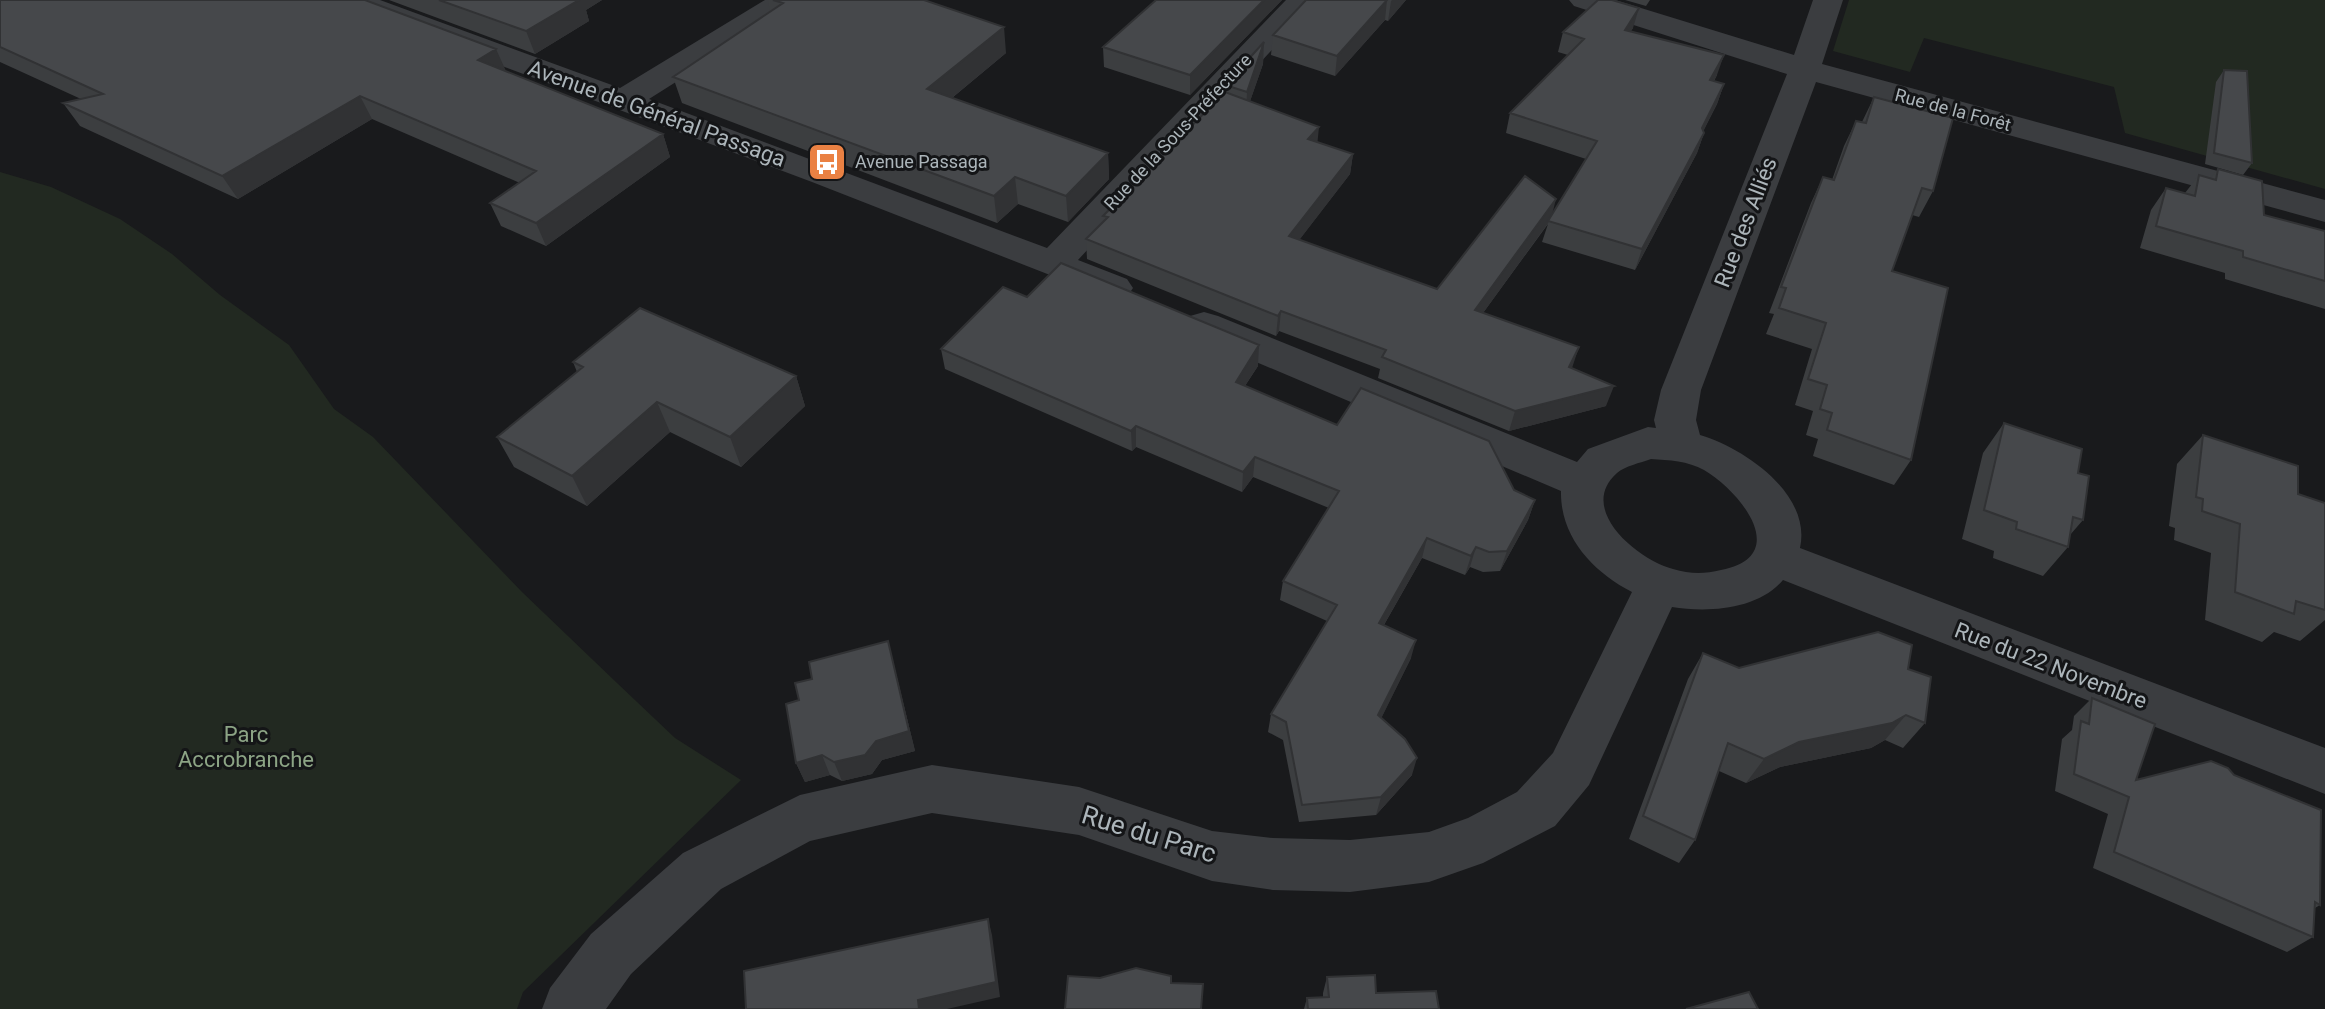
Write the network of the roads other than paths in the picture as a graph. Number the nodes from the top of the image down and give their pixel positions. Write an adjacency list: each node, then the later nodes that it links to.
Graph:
1 (352, 0): 7 (street, Avenue de Général Passaga)
2 (786, 0): 7 (street)
3 (1303, 0): 9 (street, Rue de la Sous-Préfecture)
4 (1584, 0): 6 (street, Rue de la Forêt)
5 (1828, 0): 6 (street, Rue des Alliés)
6 (1805, 69): 8 (street, Rue de la Forêt); 10 (street, Rue des Alliés)
7 (624, 100): 9 (street, Avenue de Général Passaga)
8 (2325, 211)
9 (1054, 263): 11 (street, Avenue de Général Passaga)
10 (1681, 446): 11 (street); 12 (street)
11 (1582, 482): 13 (street)
12 (1776, 558): 13 (street); 14 (street, Rue du 22 Novembre)
13 (1659, 585): 15 (street, Rue du Parc)
14 (2325, 771)
15 (571, 1009)

